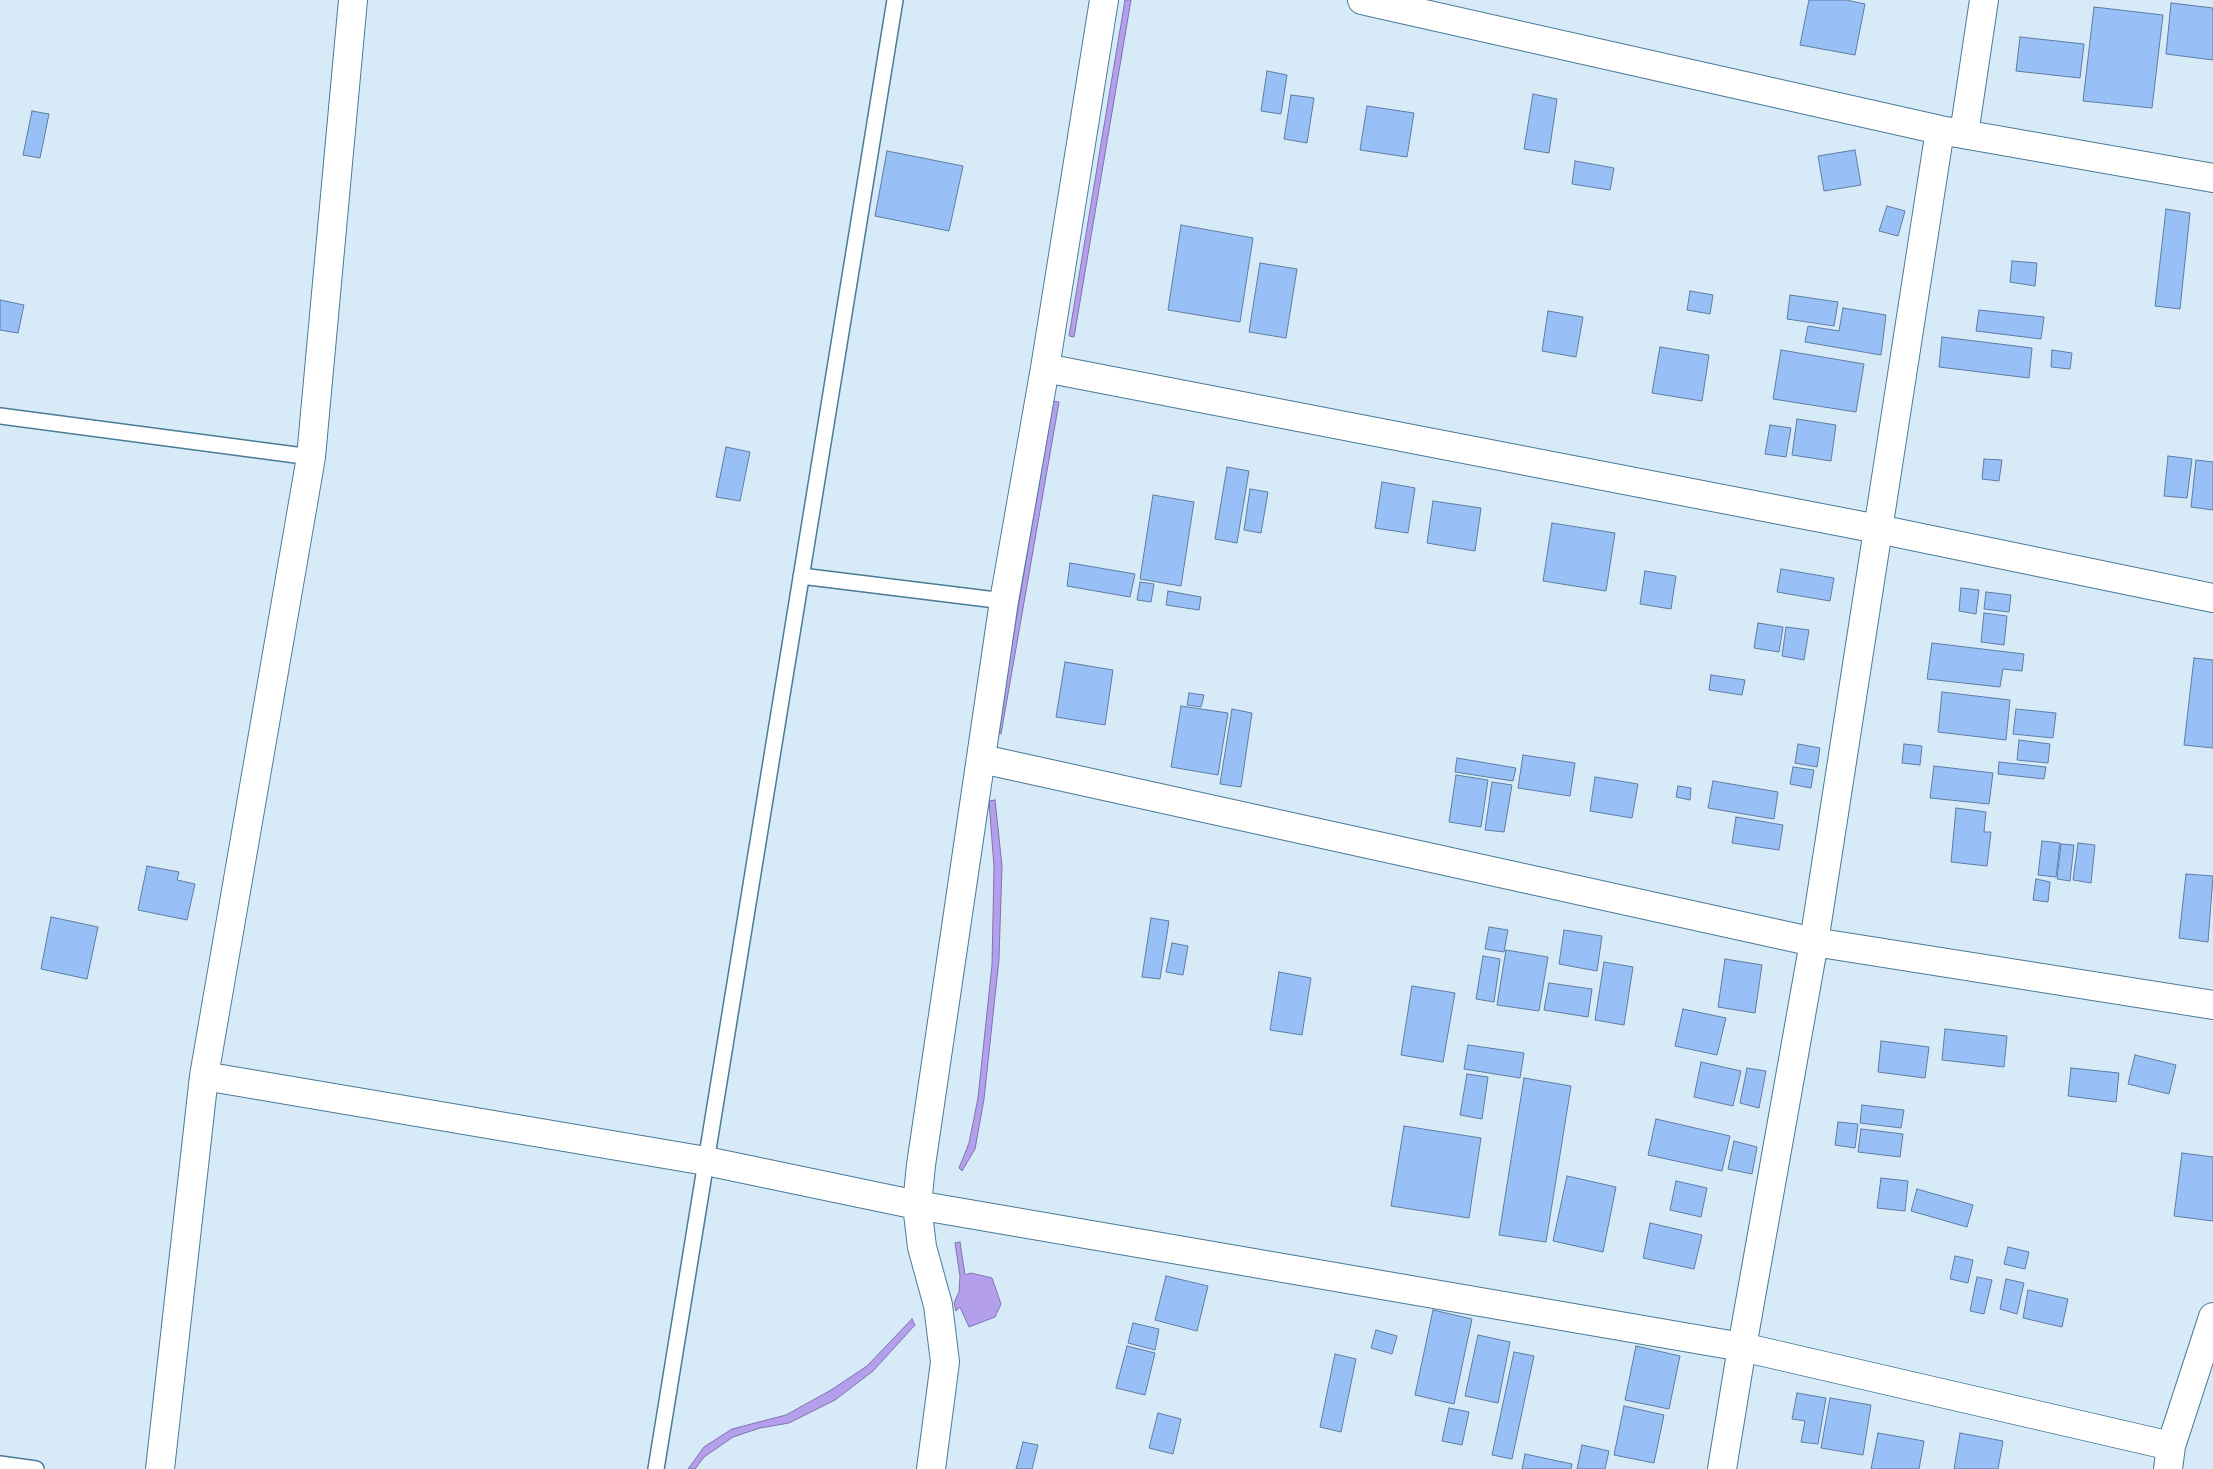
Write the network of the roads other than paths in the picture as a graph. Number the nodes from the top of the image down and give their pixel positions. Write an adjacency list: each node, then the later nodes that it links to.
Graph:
1 (353, 0): 10 (street)
2 (895, 0): 12 (lane)
3 (1104, 0): 8 (street)
4 (1362, 0): 6 (street)
5 (1984, 0): 6 (street)
6 (1952, 132): 7 (street); 11 (street)
7 (2213, 178)
8 (1045, 368): 11 (street); 14 (street)
9 (0, 416): 10 (lane)
10 (311, 457): 18 (street)
11 (1878, 529): 13 (street); 16 (street)
12 (801, 576): 14 (lane); 19 (lane)
13 (2213, 598)
14 (1004, 601): 15 (street)
15 (982, 759): 16 (street); 20 (street)
16 (1814, 942): 17 (street); 22 (street)
17 (2213, 1005)
18 (204, 1076): 19 (street); 26 (street)
19 (706, 1161): 20 (street); 27 (lane)
20 (918, 1204): 22 (street); 28 (street)
21 (2213, 1317): 23 (street)
22 (1742, 1347): 23 (street); 29 (street)
23 (2170, 1458)
24 (0, 1464): 25 (lane)
25 (36, 1469)
26 (160, 1469)
27 (656, 1469)
28 (931, 1469)
29 (1722, 1469)

